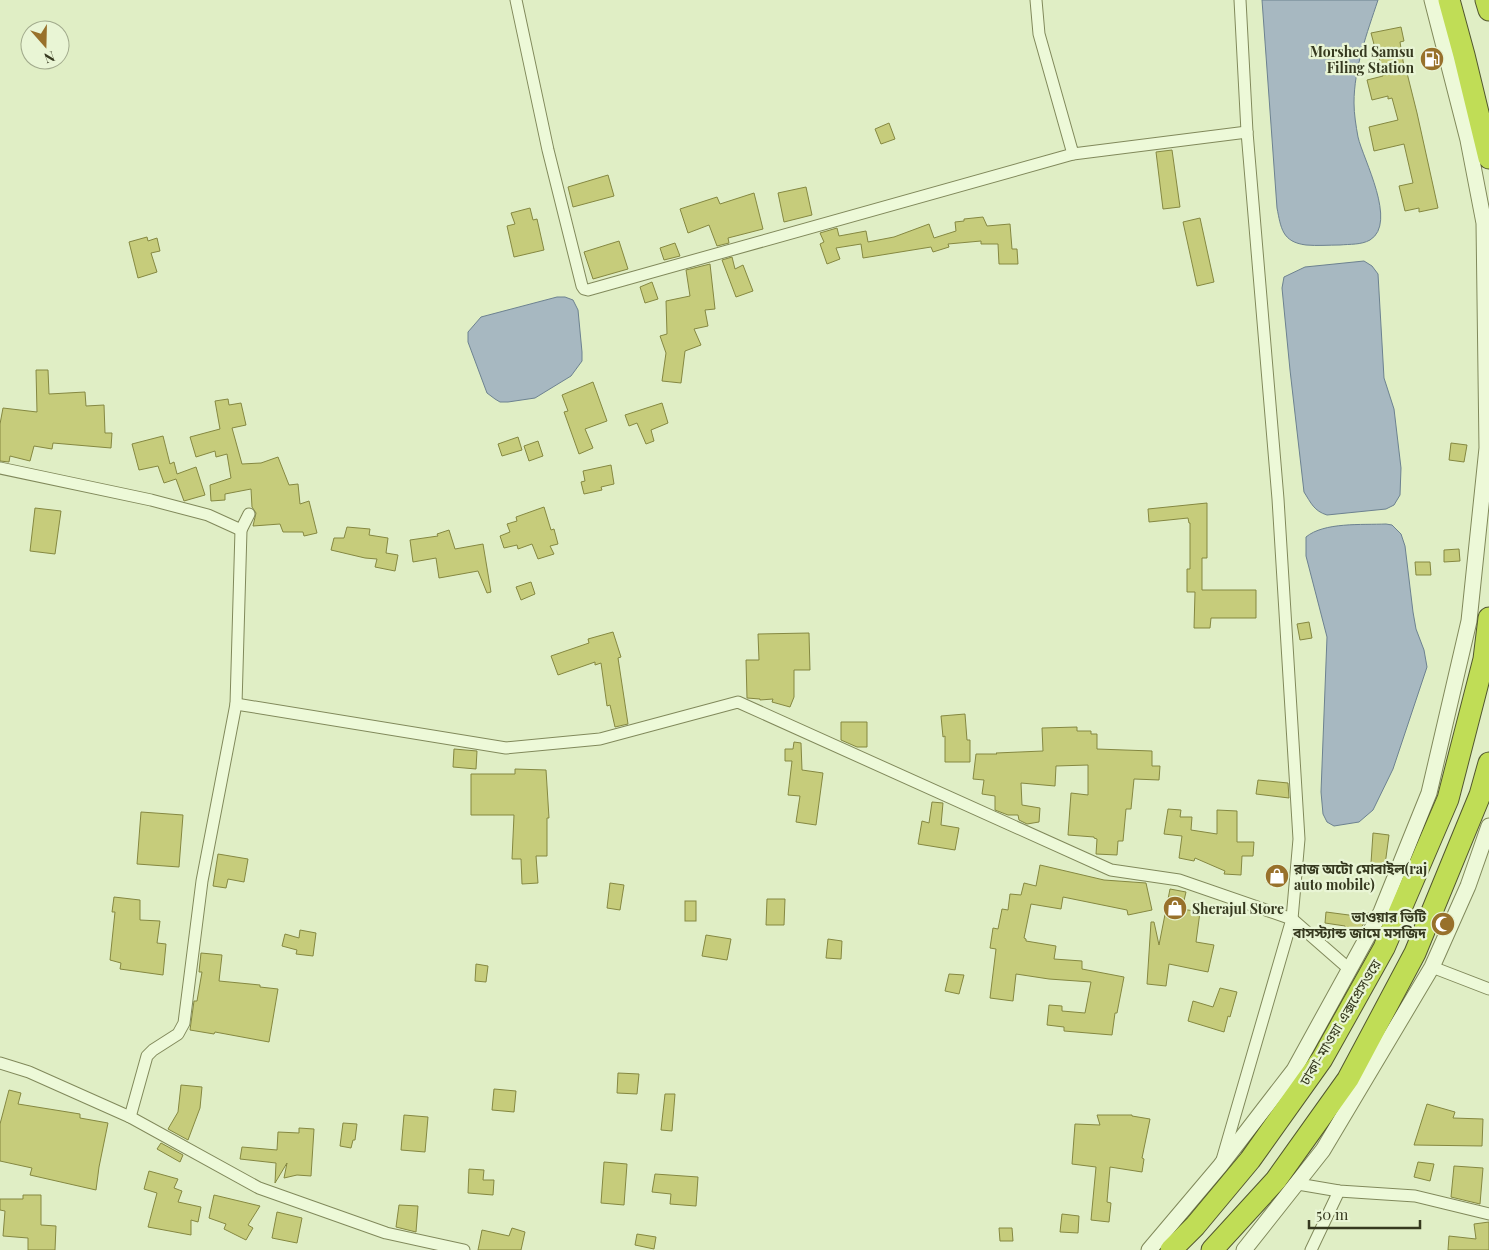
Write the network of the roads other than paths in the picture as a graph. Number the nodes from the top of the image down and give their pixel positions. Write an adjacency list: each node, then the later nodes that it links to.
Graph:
1 (516, 0): 9 (street)
2 (1036, 0): 9 (street)
3 (1240, 0): 8 (street)
4 (1432, 0): 20 (street)
5 (1449, 0): 10 (highway)
6 (1486, 0): 7 (highway)
7 (1489, 10)
8 (1247, 132): 9 (street); 18 (street)
9 (1073, 154)
10 (1489, 158)
11 (0, 468): 13 (street)
12 (249, 514): 13 (street)
13 (242, 530): 15 (street)
14 (1489, 618): 30 (highway, ঢাকা-মাওয়া এক্সপ্রেসওয়ে)
15 (236, 704): 18 (street); 23 (street)
16 (1489, 763): 31 (highway)
17 (1489, 826): 19 (street)
18 (1292, 919): 20 (street); 24 (street)
19 (1432, 967): 21 (street); 25 (street)
20 (1348, 968): 24 (street)
21 (1489, 989)
22 (0, 1063): 23 (street)
23 (130, 1117): 28 (street)
24 (1220, 1166): 29 (street)
25 (1298, 1184): 26 (street); 32 (street)
26 (1339, 1191): 27 (street); 33 (street)
27 (1489, 1214)
28 (464, 1250)
29 (1149, 1250)
30 (1171, 1250)
31 (1212, 1250)
32 (1244, 1250)
33 (1311, 1250)

